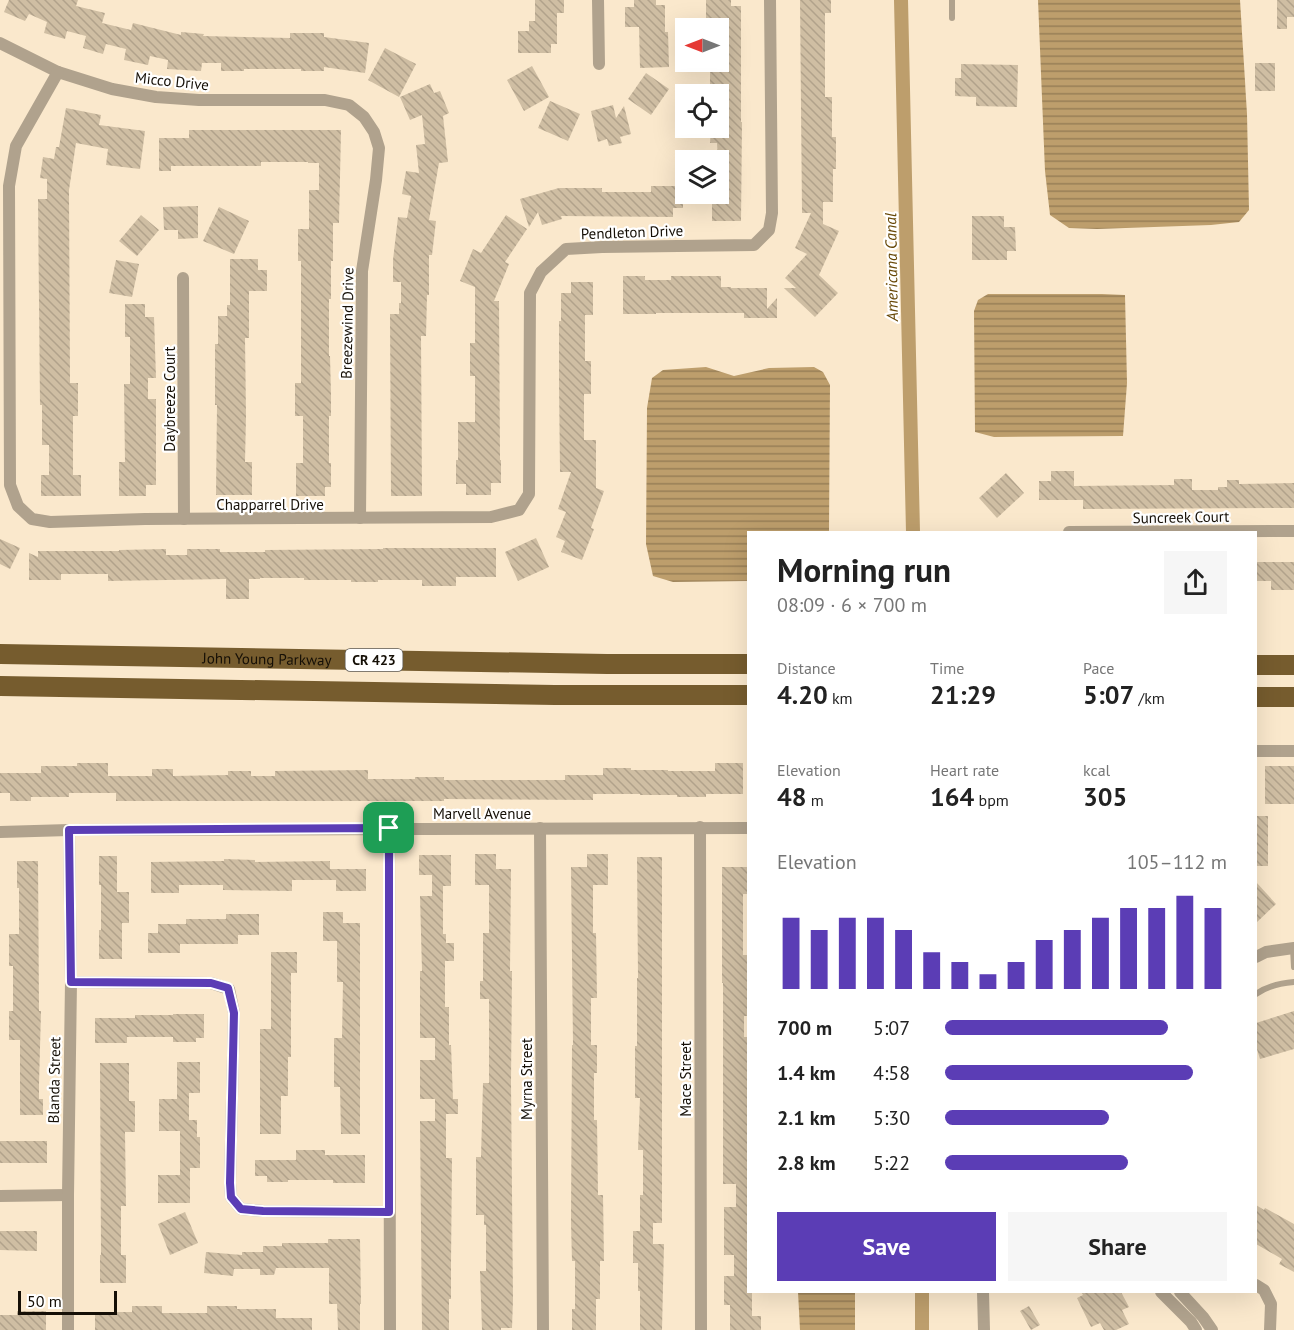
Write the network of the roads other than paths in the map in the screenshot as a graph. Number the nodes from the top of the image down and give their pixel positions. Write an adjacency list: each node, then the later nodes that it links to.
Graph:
1 (598, 0): 6 (street)
2 (770, 0): 10 (street, Pendleton Drive)
3 (952, 0): 4 (lane)
4 (952, 18)
5 (0, 43): 7 (street, Micco Drive)
6 (598, 64)
7 (58, 72): 8 (street, Micco Drive); 12 (street, Chapparrel Drive)
8 (350, 105): 11 (street, Breezewind Drive)
9 (183, 278): 12 (street, Daybreeze Court)
10 (490, 517): 11 (street, Chapparrel Drive)
11 (360, 518): 12 (street, Chapparrel Drive)
12 (184, 519)
13 (1257, 531): 14 (street, Suncreek Court)
14 (1294, 531)
15 (0, 654): 16 (highway, John Young Parkway / CR 423)
16 (607, 664): 17 (highway, John Young Parkway / CR 423); 21 (highway)
17 (747, 664)
18 (1257, 665): 19 (highway)
19 (1294, 665)
20 (0, 686): 21 (highway, John Young Parkway / CR 423)
21 (555, 695): 22 (highway, John Young Parkway / CR 423)
22 (747, 695)
23 (1257, 697): 24 (highway)
24 (1294, 697)
25 (1257, 751): 26 (street)
26 (1294, 751)
27 (700, 827): 29 (street, Marvell Avenue); 30 (street, Marvell Avenue); 49 (street, Mace Street)
28 (389, 828): 29 (street, Marvell Avenue); 31 (street, Marvell Avenue); 41 (street)
29 (540, 828): 48 (street, Myrna Street)
30 (747, 828)
31 (69, 830): 32 (street, Marvell Avenue); 36 (street, Blanda Street)
32 (0, 832)
33 (1293, 948): 34 (street); 35 (lane)
34 (1257, 956)
35 (1294, 967)
36 (71, 982): 39 (street, Blanda Street); 41 (street)
37 (1294, 982): 38 (lane)
38 (1257, 994)
39 (68, 1195): 40 (street); 46 (street, Blanda Street)
40 (0, 1196)
41 (389, 1212): 47 (street)
42 (1257, 1286): 53 (street)
43 (983, 1293): 50 (street)
44 (1162, 1293): 51 (street)
45 (1181, 1293): 52 (street)
46 (68, 1330)
47 (390, 1330)
48 (543, 1330)
49 (701, 1330)
50 (984, 1330)
51 (1196, 1330)
52 (1212, 1330)
53 (1270, 1330)

